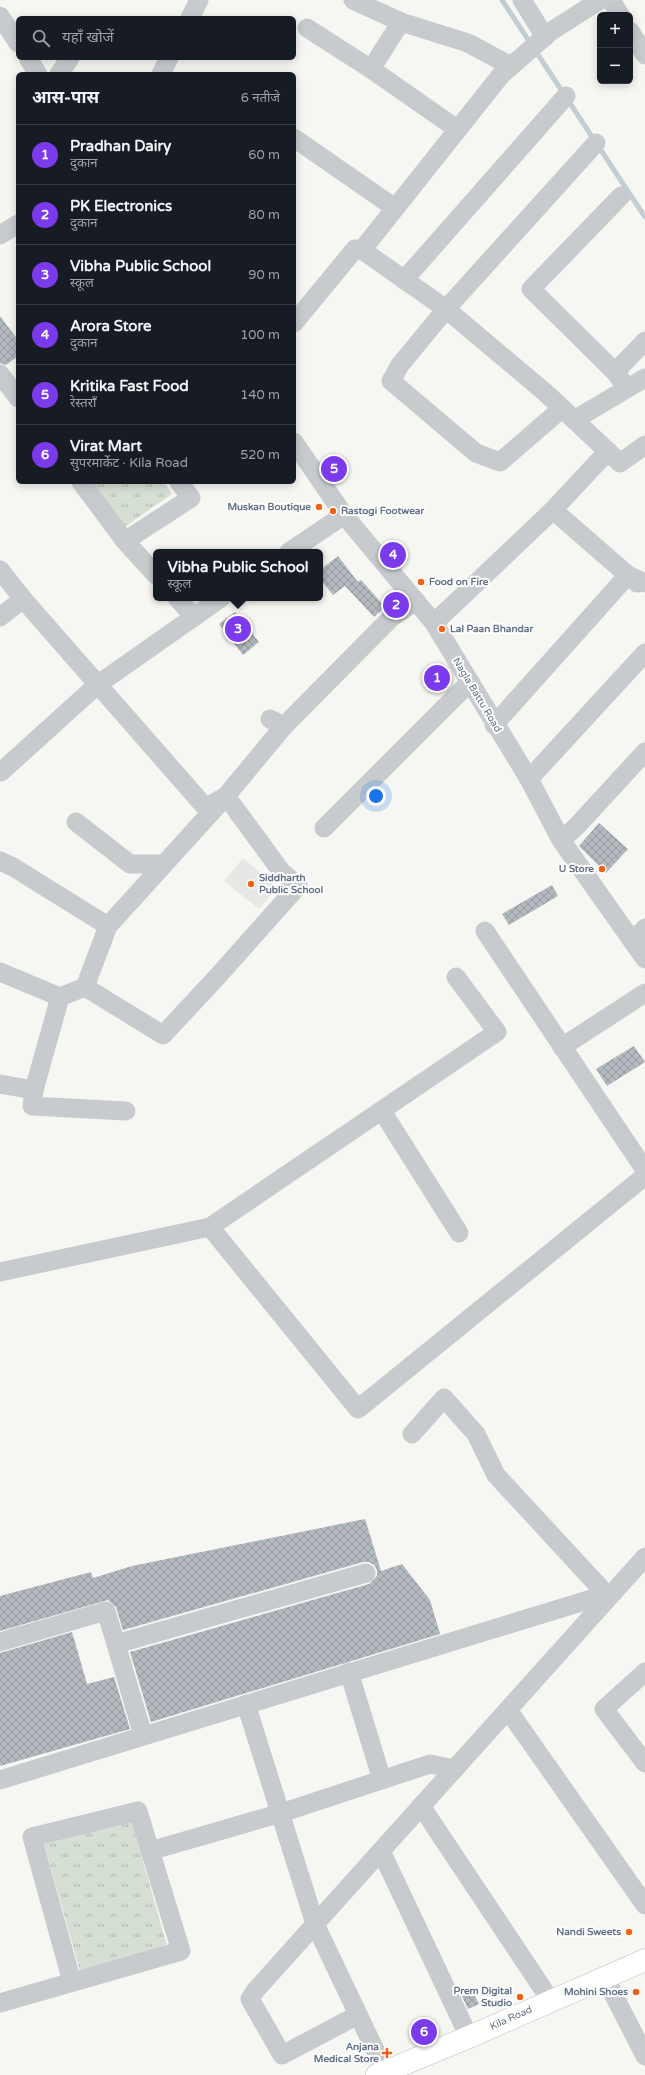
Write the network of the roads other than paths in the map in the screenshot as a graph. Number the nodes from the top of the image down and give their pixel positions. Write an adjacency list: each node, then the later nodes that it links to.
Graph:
1 (199, 0): 8 (street)
2 (353, 0): 9 (street)
3 (522, 0): 12 (street)
4 (600, 0): 12 (street)
5 (611, 0): 6 (street)
6 (618, 12)
7 (0, 16): 13 (street)
8 (191, 16)
9 (401, 22): 18 (street); 19 (street)
10 (307, 28): 19 (street)
11 (633, 36): 14 (street)
12 (543, 38): 18 (street)
13 (16, 40)
14 (645, 55)
15 (29, 60): 20 (street)
16 (69, 60): 21 (street)
17 (168, 60): 22 (street)
18 (515, 63): 24 (street)
19 (371, 69): 24 (street)
20 (37, 72)
21 (60, 72)
22 (162, 72)
23 (566, 96): 32 (street)
24 (457, 129): 28 (street)
25 (296, 139): 28 (street)
26 (596, 143): 33 (street)
27 (621, 196): 36 (street)
28 (395, 208): 31 (street)
29 (16, 225): 30 (street)
30 (0, 235)
31 (362, 250): 32 (street); 34 (street)
32 (404, 280): 33 (street)
33 (446, 309): 41 (street); 41 (street)
34 (296, 321)
35 (645, 341): 36 (street)
36 (615, 372): 39 (street)
37 (8, 377): 40 (street)
38 (645, 378): 39 (street)
39 (628, 388): 41 (street)
40 (16, 394)
41 (567, 413): 44 (street)
42 (296, 445): 48 (street, Nagla Battu Road)
43 (645, 445): 44 (street)
44 (608, 451): 47 (street)
45 (82, 484): 49 (street)
46 (180, 484): 49 (street)
47 (553, 510): 53 (street); 62 (street)
48 (344, 515): 50 (street); 59 (street, Nagla Battu Road)
49 (125, 541): 52 (street)
50 (293, 549)
51 (0, 570): 56 (street)
52 (153, 572)
53 (628, 575): 54 (street); 55 (street); 66 (street)
54 (645, 583)
55 (645, 590)
56 (23, 599): 60 (street); 65 (street)
57 (180, 601): 61 (street)
58 (217, 601): 61 (street)
59 (416, 601): 62 (street, Nagla Battu Road); 70 (street)
60 (0, 617)
61 (194, 617): 65 (street)
62 (434, 623): 64 (street, Nagla Battu Road)
63 (645, 653): 69 (street)
64 (470, 682): 66 (street, Nagla Battu Road); 72 (street)
65 (97, 685): 68 (street); 70 (street)
66 (494, 725): 69 (street, Nagla Battu Road)
67 (645, 752): 73 (street)
68 (1, 772)
69 (529, 779): 73 (street, Nagla Battu Road)
70 (226, 796): 75 (street); 83 (street)
71 (76, 822): 75 (street)
72 (324, 828)
73 (561, 840): 79 (street, Nagla Battu Road)
74 (0, 861): 76 (street)
75 (164, 864): 76 (street)
76 (108, 926): 83 (street)
77 (645, 928): 79 (street)
78 (485, 931): 86 (street)
79 (633, 942): 80 (street, Nagla Battu Road)
80 (645, 959)
81 (0, 972): 85 (street)
82 (456, 977): 90 (street)
83 (85, 986): 85 (street)
84 (645, 993): 86 (street)
85 (60, 997): 88 (street)
86 (562, 1047): 91 (street)
87 (0, 1084): 88 (street)
88 (34, 1090): 89 (street)
89 (126, 1111)
90 (382, 1111): 93 (street); 94 (street)
91 (645, 1170)
92 (645, 1176): 93 (street)
93 (210, 1228): 95 (street)
94 (460, 1232)
95 (0, 1272)
96 (412, 1434): 99 (street)
97 (645, 1558): 99 (street)
98 (366, 1573): 101 (street)
99 (610, 1593): 102 (street); 105 (street)
100 (0, 1642): 101 (street)
101 (116, 1644): 106 (street)
102 (349, 1672): 104 (street); 110 (street)
103 (645, 1672): 107 (street)
104 (246, 1704): 106 (street); 112 (street)
105 (508, 1710): 108 (street); 115 (street)
106 (143, 1735): 109 (street)
107 (645, 1763)
108 (455, 1769): 110 (street); 111 (street)
109 (0, 1780)
110 (382, 1780): 112 (street)
111 (421, 1806): 114 (street); 120 (street)
112 (281, 1812): 113 (street); 116 (street)
113 (150, 1851): 119 (street); 119 (street)
114 (381, 1851): 116 (street); 123 (street)
115 (645, 1905)
116 (315, 1924): 122 (street); 122 (street)
117 (645, 1960): 118 (main road, Kila Road)
118 (605, 1978): 120 (main road, Kila Road); 124 (street)
119 (72, 1982): 121 (street)
120 (551, 2001): 123 (main road, Kila Road)
121 (0, 2003)
122 (358, 2015): 125 (street)
123 (469, 2037): 125 (main road, Kila Road)
124 (645, 2056)
125 (381, 2073)

